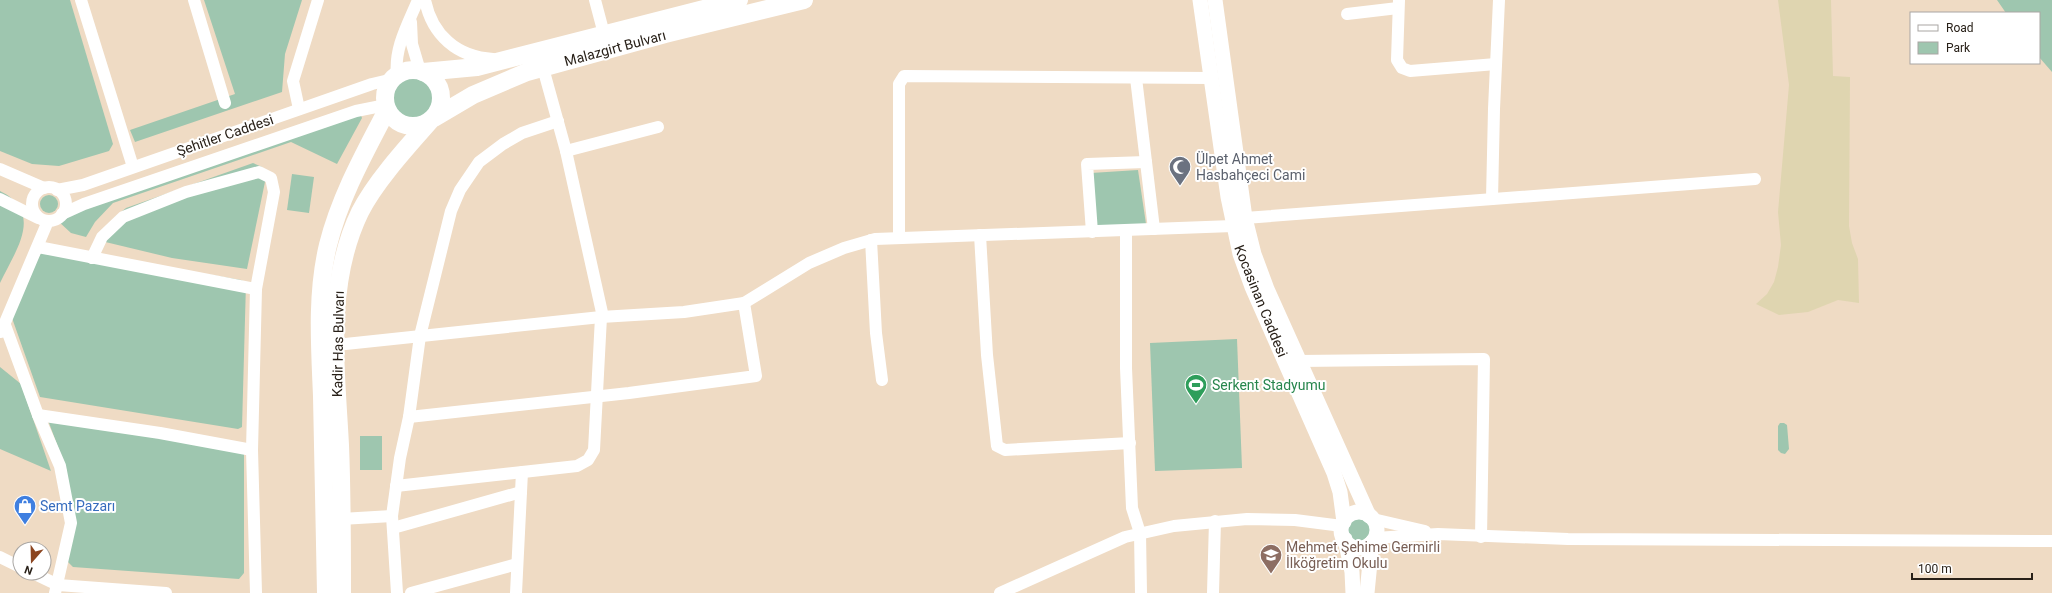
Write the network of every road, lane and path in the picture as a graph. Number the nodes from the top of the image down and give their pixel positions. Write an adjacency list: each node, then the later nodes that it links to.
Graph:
1 (81, 0): 31 (street)
2 (194, 0): 23 (street)
3 (318, 0): 25 (street)
4 (418, 0): 14 (street)
5 (425, 0): 16 (street)
6 (595, 0): 15 (street)
7 (739, 0): 15 (highway, Malazgirt Bulvarı)
8 (804, 0): 18 (highway, Malazgirt Bulvarı)
9 (1200, 0): 22 (main road, Kocasinan Caddesi)
10 (1215, 0): 40 (main road, Kocasinan Caddesi)
11 (1499, 0): 17 (street)
12 (1398, 4): 13 (street); 17 (street)
13 (1347, 14)
14 (411, 17): 19 (street); 20 (street)
15 (604, 34): 16 (highway, Malazgirt Bulvarı)
16 (506, 59): 19 (highway, Malazgirt Bulvarı)
17 (1496, 64): 37 (street)
18 (543, 68): 26 (highway, Malazgirt Bulvarı); 27 (street)
19 (422, 72): 20 (highway); 26 (highway)
20 (395, 77): 24 (highway); 25 (street, Şehitler Caddesi)
21 (1136, 78): 22 (street); 30 (street); 45 (street)
22 (1212, 78): 40 (main road, Kocasinan Caddesi)
23 (224, 103)
24 (386, 107): 26 (highway); 38 (street, Şehitler Caddesi); 82 (highway, Kadir Has Bulvarı)
25 (299, 110): 31 (street, Şehitler Caddesi)
26 (432, 120): 54 (highway, Kadir Has Bulvarı)
27 (558, 121): 29 (street); 53 (street)
28 (658, 127): 29 (street)
29 (566, 151): 51 (street)
30 (1146, 162): 41 (street); 43 (street)
31 (133, 167): 35 (street, Şehitler Caddesi)
32 (0, 169): 34 (street)
33 (1755, 179): 37 (street)
34 (44, 188): 35 (street); 39 (street)
35 (57, 190): 38 (street)
36 (0, 199): 39 (street)
37 (1492, 199): 40 (street)
38 (62, 214): 39 (street)
39 (44, 220): 47 (street)
40 (1239, 222): 41 (street); 55 (main road, Kocasinan Caddesi); 69 (main road, Kocasinan Caddesi)
41 (1154, 230): 42 (street)
42 (1126, 231): 43 (street); 60 (street)
43 (1092, 232): 44 (street)
44 (980, 235): 45 (street); 60 (street)
45 (899, 237): 46 (street)
46 (871, 240): 50 (street); 56 (street)
47 (38, 247): 48 (street); 52 (street)
48 (92, 258): 49 (street); 49 (street)
49 (256, 289): 61 (street)
50 (744, 303): 51 (street); 57 (street)
51 (602, 317): 53 (street); 57 (street)
52 (2, 330): 58 (street)
53 (420, 336): 54 (street); 59 (street)
54 (336, 345): 66 (highway, Kadir Has Bulvarı)
55 (1299, 361): 65 (main road, Kocasinan Caddesi); 72 (street)
56 (882, 380)
57 (597, 397): 59 (street); 62 (street)
58 (38, 415): 61 (street); 79 (street)
59 (409, 417): 63 (street)
60 (1130, 443): 70 (street)
61 (252, 450): 81 (street)
62 (522, 472): 63 (street); 64 (street)
63 (396, 486): 68 (street)
64 (521, 492): 68 (street); 77 (street)
65 (1371, 517): 69 (main road); 71 (street); 73 (main road)
66 (341, 519): 68 (street); 83 (highway, Kadir Has Bulvarı)
67 (1215, 521): 69 (street); 70 (street); 89 (street)
68 (393, 522): 84 (street)
69 (1343, 529): 73 (main road); 90 (main road, Kocasinan Caddesi)
70 (1140, 533): 87 (street); 88 (street)
71 (1438, 534): 72 (street); 73 (street)
72 (1481, 537): 74 (street)
73 (1374, 540): 91 (main road)
74 (2052, 541)
75 (0, 557): 76 (street)
76 (12, 563)
77 (517, 564): 85 (street); 86 (street)
78 (44, 581): 79 (street)
79 (56, 589): 80 (street)
80 (166, 593)
81 (256, 593)
82 (326, 593)
83 (342, 593)
84 (397, 593)
85 (411, 593)
86 (516, 593)
87 (1000, 593)
88 (1141, 593)
89 (1213, 593)
90 (1353, 593)
91 (1367, 593)

